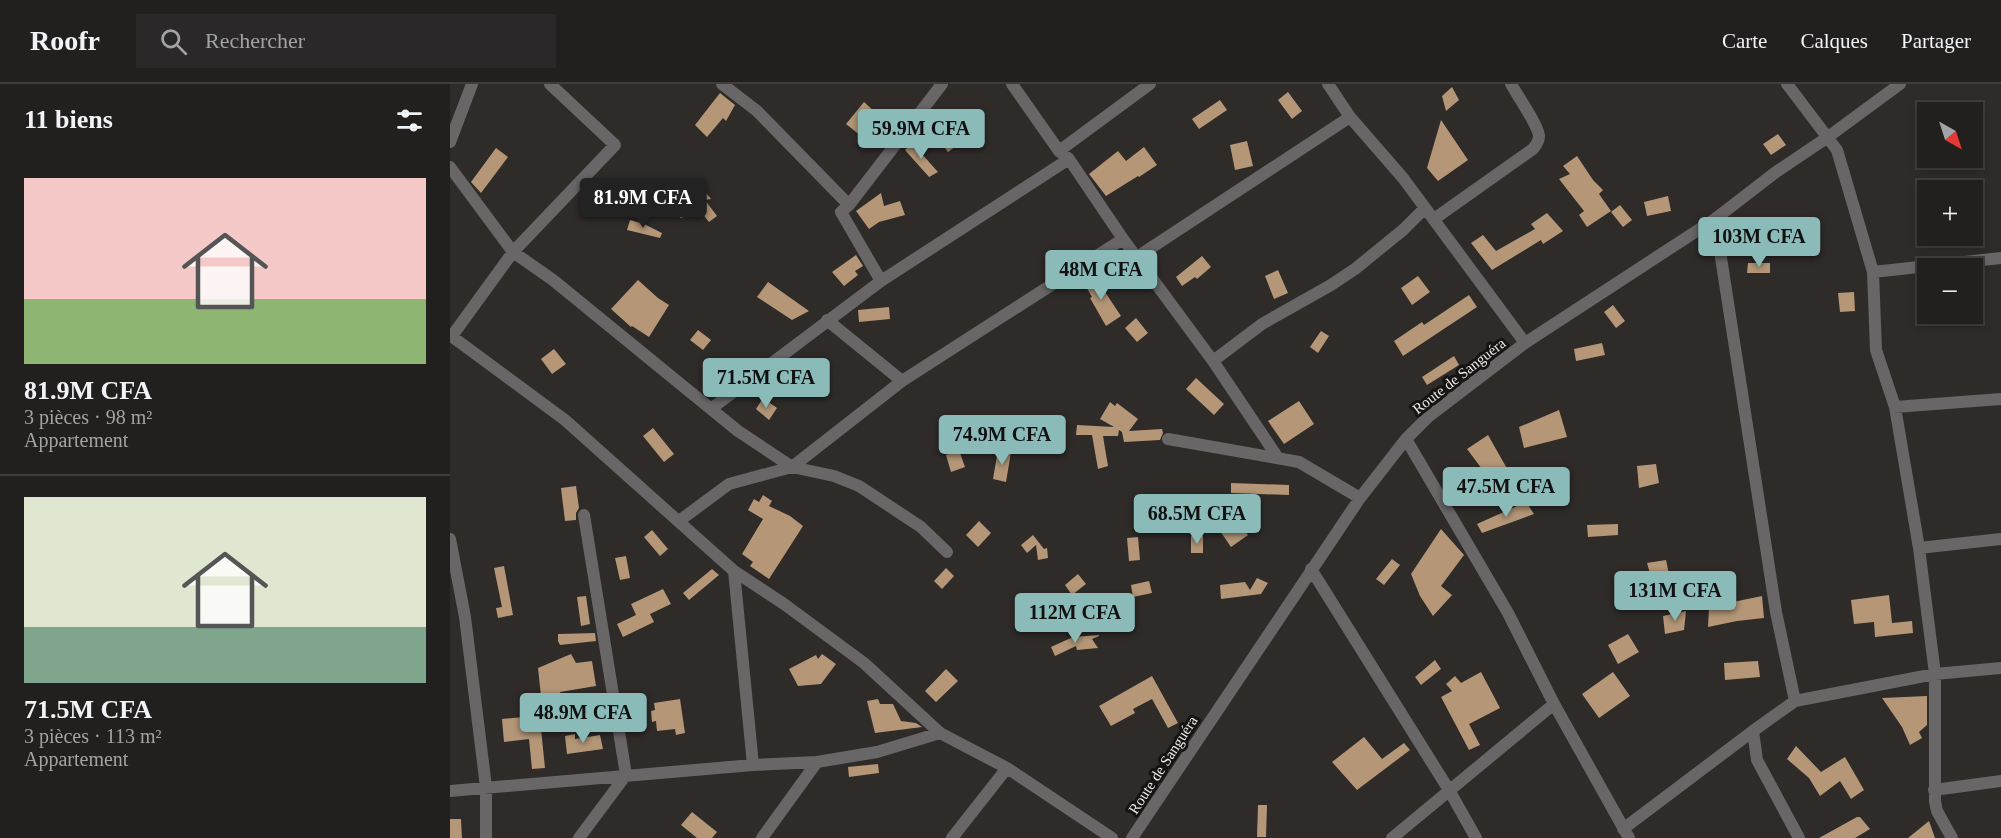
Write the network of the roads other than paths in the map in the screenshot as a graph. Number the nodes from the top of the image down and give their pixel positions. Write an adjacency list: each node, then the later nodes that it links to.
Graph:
1 (472, 84): 13 (street)
2 (550, 84): 21 (street)
3 (722, 84): 16 (street)
4 (942, 84): 16 (street)
5 (1012, 84): 14 (street)
6 (1150, 84): 14 (street)
7 (1328, 84): 11 (street)
8 (1511, 84): 18 (street)
9 (1787, 84): 12 (street)
10 (1900, 84): 12 (street, Route de Sanguéra)
11 (1350, 117): 17 (street); 22 (street)
12 (1828, 137): 19 (street, Route de Sanguéra); 24 (street)
13 (450, 142)
14 (1064, 155): 20 (street); 25 (street)
15 (450, 167): 21 (street)
16 (849, 205): 25 (street)
17 (1425, 208): 18 (street); 29 (street)
18 (1434, 219): 28 (street)
19 (1715, 219): 28 (street, Route de Sanguéra); 49 (street)
20 (1123, 239): 22 (street); 30 (street)
21 (513, 252): 27 (street); 33 (street)
22 (1137, 258): 29 (street)
23 (2001, 258): 24 (street)
24 (1873, 272): 32 (street)
25 (880, 281): 26 (street)
26 (827, 320): 30 (street); 33 (street)
27 (451, 335): 40 (street)
28 (1525, 343): 35 (street, Route de Sanguéra)
29 (1213, 361): 36 (street)
30 (902, 381): 37 (street)
31 (2001, 399): 32 (street)
32 (1895, 407): 43 (street)
33 (712, 408): 37 (street)
34 (1168, 439): 36 (street)
35 (1406, 440): 38 (street, Route de Sanguéra); 50 (street)
36 (1278, 458): 38 (street)
37 (792, 467): 40 (street); 44 (street)
38 (1360, 498): 45 (street, Route de Sanguéra)
39 (584, 515): 56 (street)
40 (679, 520): 46 (street)
41 (450, 538): 58 (street)
42 (2001, 539): 43 (street)
43 (1919, 548): 48 (street)
44 (947, 552)
45 (1311, 569): 59 (street); 63 (street, Route de Sanguéra)
46 (734, 571): 52 (street); 54 (street)
47 (2001, 668): 48 (street)
48 (1935, 674): 49 (street); 60 (street)
49 (1795, 701): 51 (street)
50 (1554, 704): 59 (street); 62 (street)
51 (1753, 731): 62 (street); 71 (street)
52 (940, 733): 53 (street); 55 (street)
53 (817, 762): 54 (street); 66 (street)
54 (753, 765): 56 (street)
55 (1007, 768): 67 (street); 68 (street)
56 (626, 776): 58 (street); 65 (street)
57 (2001, 781): 60 (street)
58 (486, 787): 61 (street); 64 (street)
59 (1449, 790): 69 (street); 70 (street)
60 (1934, 790): 72 (street)
61 (450, 791)
62 (1626, 834)
63 (1137, 836)
64 (486, 838)
65 (579, 838)
66 (762, 838)
67 (952, 838)
68 (1112, 838)
69 (1392, 838)
70 (1476, 838)
71 (1799, 838)
72 (1952, 838)

